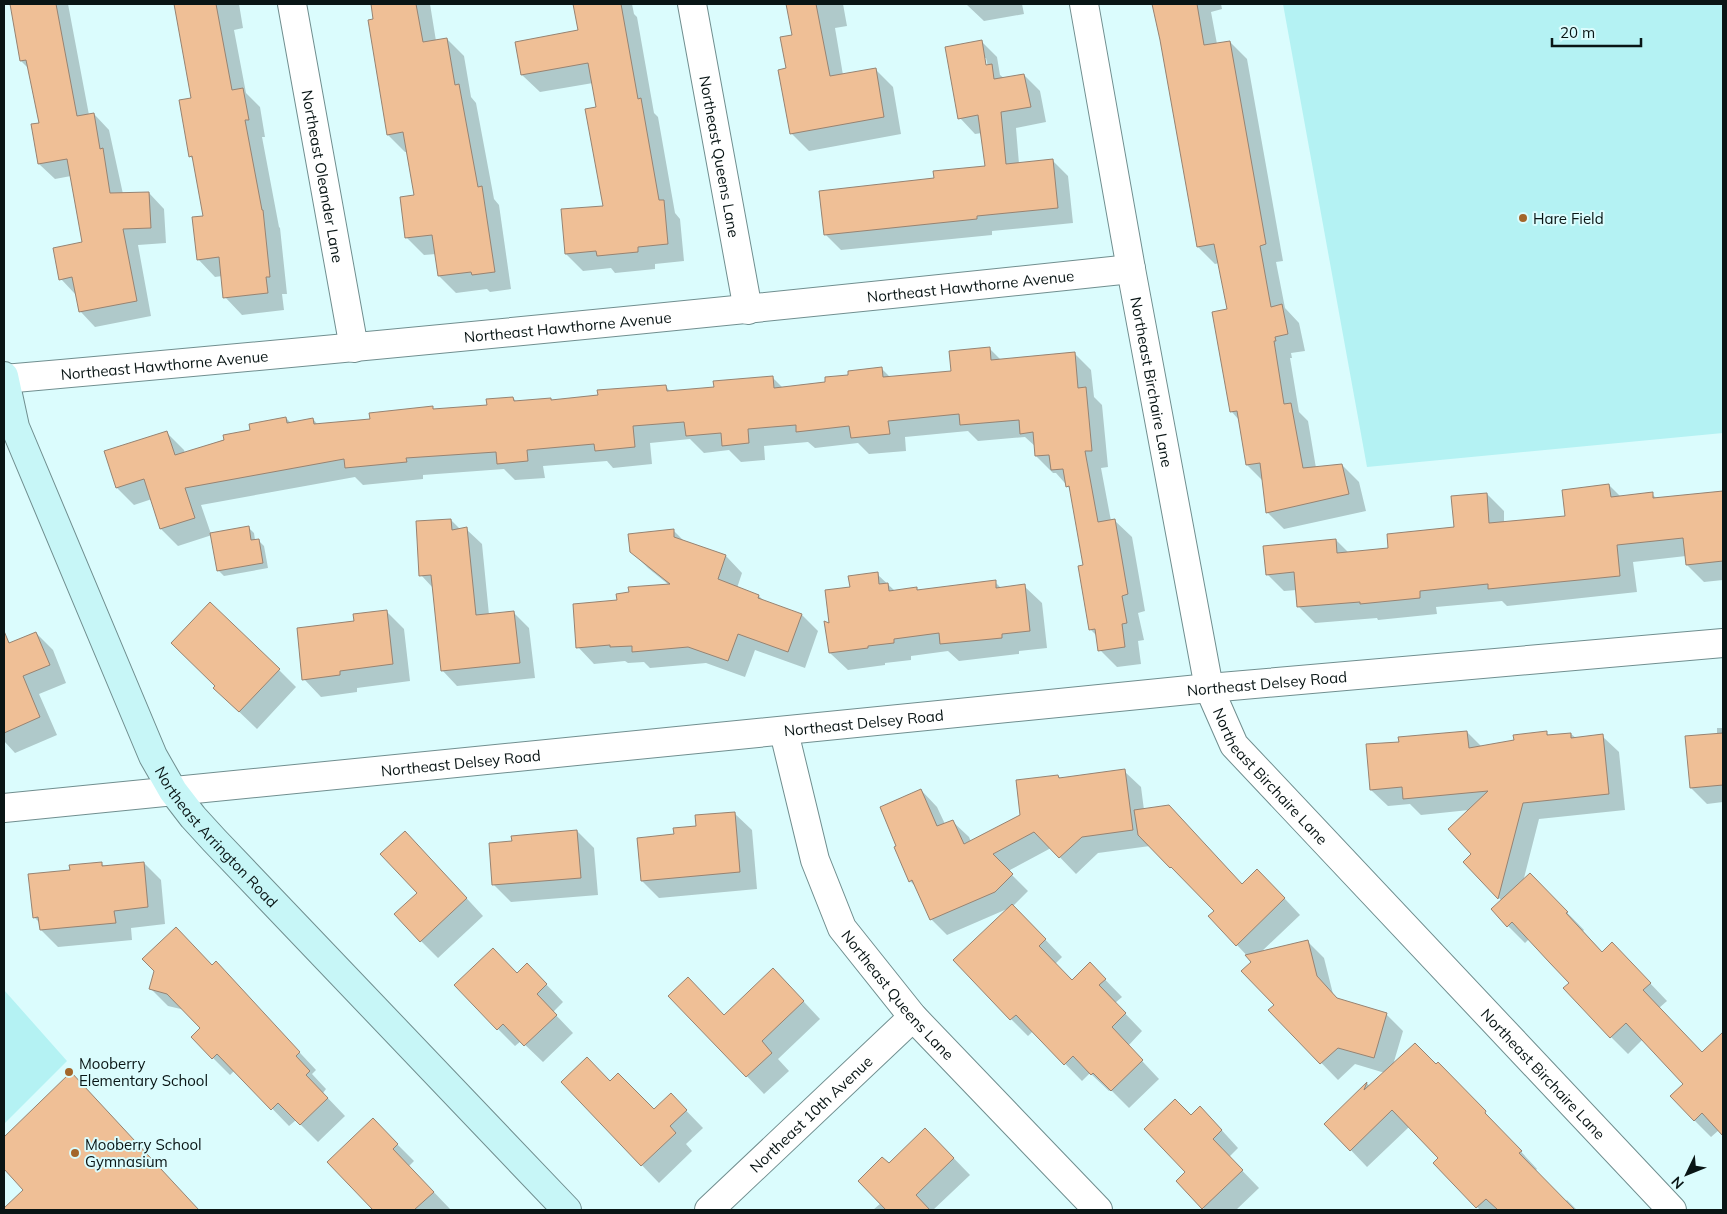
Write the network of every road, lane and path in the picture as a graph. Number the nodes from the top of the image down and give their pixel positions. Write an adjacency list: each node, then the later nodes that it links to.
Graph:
1 (292, 4): 6 (street, Northeast Oleander Lane)
2 (692, 4): 5 (street, Northeast Queens Lane)
3 (1084, 4): 4 (street, Northeast Birchaire Lane)
4 (1131, 269): 5 (street, Northeast Hawthorne Avenue); 9 (street, Northeast Birchaire Lane)
5 (748, 310): 6 (street, Northeast Hawthorne Avenue)
6 (354, 348): 7 (street, Northeast Hawthorne Avenue)
7 (4, 378): 11 (street, Northeast Arrington Road)
8 (1723, 643): 9 (street, Northeast Delsey Road)
9 (1209, 688): 10 (street, Northeast Delsey Road); 17 (street, Northeast Birchaire Lane)
10 (784, 732): 11 (street, Northeast Delsey Road); 13 (street, Northeast Queens Lane)
11 (173, 791): 12 (street, Northeast Delsey Road); 14 (street, Northeast Arrington Road)
12 (4, 808)
13 (913, 1017): 15 (street, Northeast 10th Avenue); 16 (street, Northeast Queens Lane)
14 (566, 1210)
15 (709, 1210)
16 (1098, 1210)
17 (1672, 1210)

